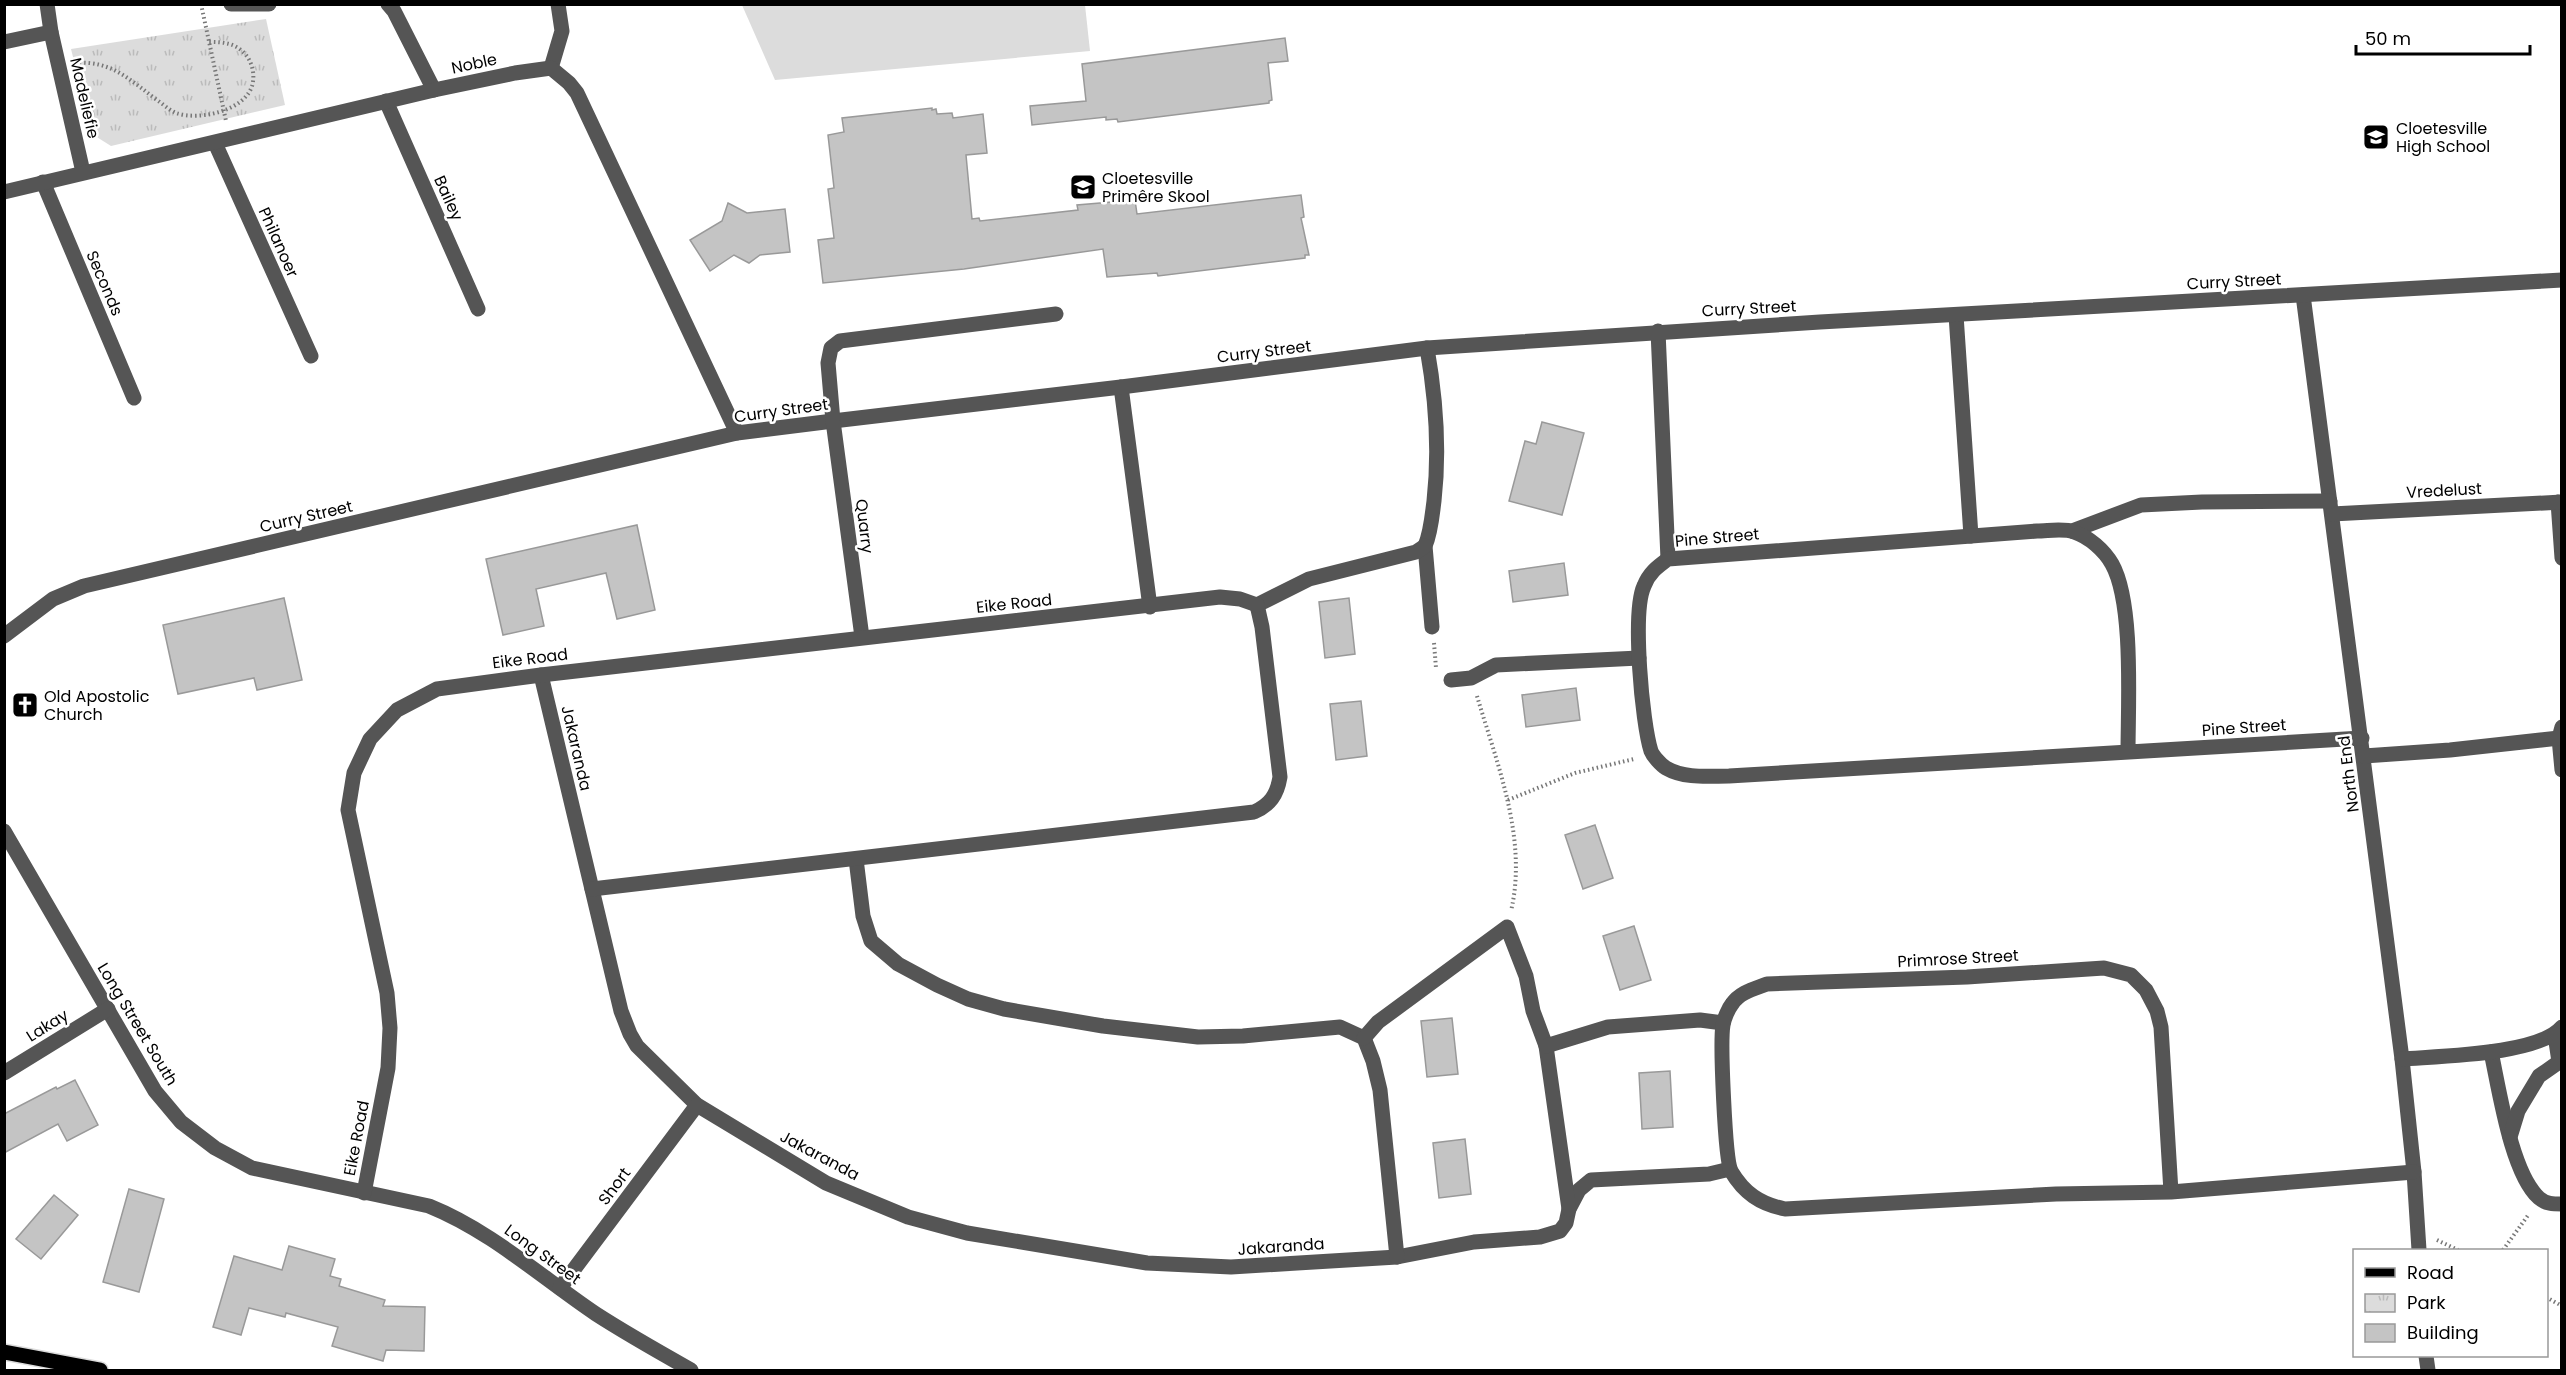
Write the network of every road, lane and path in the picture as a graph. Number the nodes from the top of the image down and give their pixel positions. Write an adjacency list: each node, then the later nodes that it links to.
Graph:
1 (47, 4): 7 (street, Madeliefie)
2 (201, 4): 9 (path)
3 (231, 4): 4 (street)
4 (269, 4)
5 (388, 4): 12 (street)
6 (558, 4): 10 (street)
7 (51, 32): 8 (street); 11 (street, Madeliefie)
8 (4, 42)
9 (209, 42): 14 (path); 14 (path)
10 (551, 68): 12 (street, Noble); 31 (street)
11 (60, 69): 14 (path); 17 (street, Madeliefie)
12 (434, 90): 13 (street, Noble)
13 (386, 101): 16 (street, Noble); 22 (street, Bailey)
14 (224, 111): 15 (path)
15 (227, 123)
16 (215, 143): 17 (street, Noble); 27 (street, Philanoer)
17 (83, 172): 18 (street, Noble)
18 (44, 183): 19 (street, Noble); 29 (street, Seconds)
19 (4, 192)
20 (2562, 280): 21 (street, Curry Street)
21 (2303, 295): 24 (street, Curry Street); 33 (street, North End)
22 (478, 309)
23 (1056, 314): 30 (street, Quarry)
24 (1956, 315): 25 (street, Curry Street); 35 (street)
25 (1658, 332): 26 (street, Curry Street); 38 (street)
26 (1426, 348): 28 (street, Curry Street); 36 (street)
27 (311, 356)
28 (1121, 387): 30 (street, Curry Street); 40 (street)
29 (134, 398)
30 (833, 421): 31 (street, Curry Street); 43 (street, Quarry)
31 (737, 433): 42 (street, Curry Street)
32 (2560, 502): 33 (street, Vredelust); 37 (street, Vredelust)
33 (2331, 508): 34 (street, Vredelust); 49 (street, North End)
34 (2072, 531): 35 (street, Pine Street); 50 (street)
35 (1971, 536): 38 (street, Pine Street)
36 (1425, 546): 39 (street); 41 (street)
37 (2562, 558)
38 (1668, 559): 44 (street, Pine Street)
39 (1257, 605): 40 (street, Eike Road); 56 (street)
40 (1150, 607): 43 (street, Eike Road)
41 (1432, 627)
42 (4, 636)
43 (862, 637): 45 (street, Eike Road)
44 (1639, 658): 46 (street); 51 (street, Pine Street)
45 (541, 675): 57 (street, Jakaranda); 72 (street, Eike Road)
46 (1471, 678): 47 (street); 54 (path)
47 (1451, 680)
48 (2560, 733): 52 (street); 53 (street)
49 (2362, 738): 50 (street, Pine Street); 52 (street, North End)
50 (2128, 752): 51 (street, Pine Street)
51 (1652, 753): 54 (path)
52 (2364, 756): 65 (street, North End)
53 (2562, 770)
54 (1508, 800): 58 (path)
55 (4, 831): 59 (street, Long Street South)
56 (856, 859): 57 (street); 62 (street)
57 (592, 889): 68 (street, Jakaranda)
58 (1507, 927): 62 (street); 63 (street)
59 (108, 1009): 67 (street, Lakay); 72 (street, Long Street South)
60 (1723, 1023): 63 (street); 70 (street, Primrose Street); 73 (street, Primrose Street)
61 (2558, 1031): 64 (street); 66 (street)
62 (1364, 1038): 79 (street)
63 (1546, 1046): 76 (street)
64 (2491, 1052): 65 (street); 69 (street)
65 (2402, 1059): 71 (street, North End)
66 (2560, 1062): 69 (street)
67 (4, 1072)
68 (697, 1105): 79 (street, Jakaranda); 80 (street, Short)
69 (2509, 1140): 74 (street)
70 (1730, 1169): 73 (street); 76 (street)
71 (2414, 1172): 73 (street); 77 (street, North End)
72 (364, 1192): 80 (street, Long Street)
73 (2171, 1192)
74 (2539, 1198): 75 (street); 78 (path)
75 (2562, 1204)
76 (1569, 1209): 79 (street, Jakaranda)
77 (2419, 1249)
78 (2504, 1249)
79 (1397, 1257)
80 (560, 1288): 85 (street, Long Street)
81 (2548, 1298): 82 (path)
82 (2562, 1306)
83 (4, 1352): 84 (main road)
84 (100, 1371)
85 (691, 1371)

